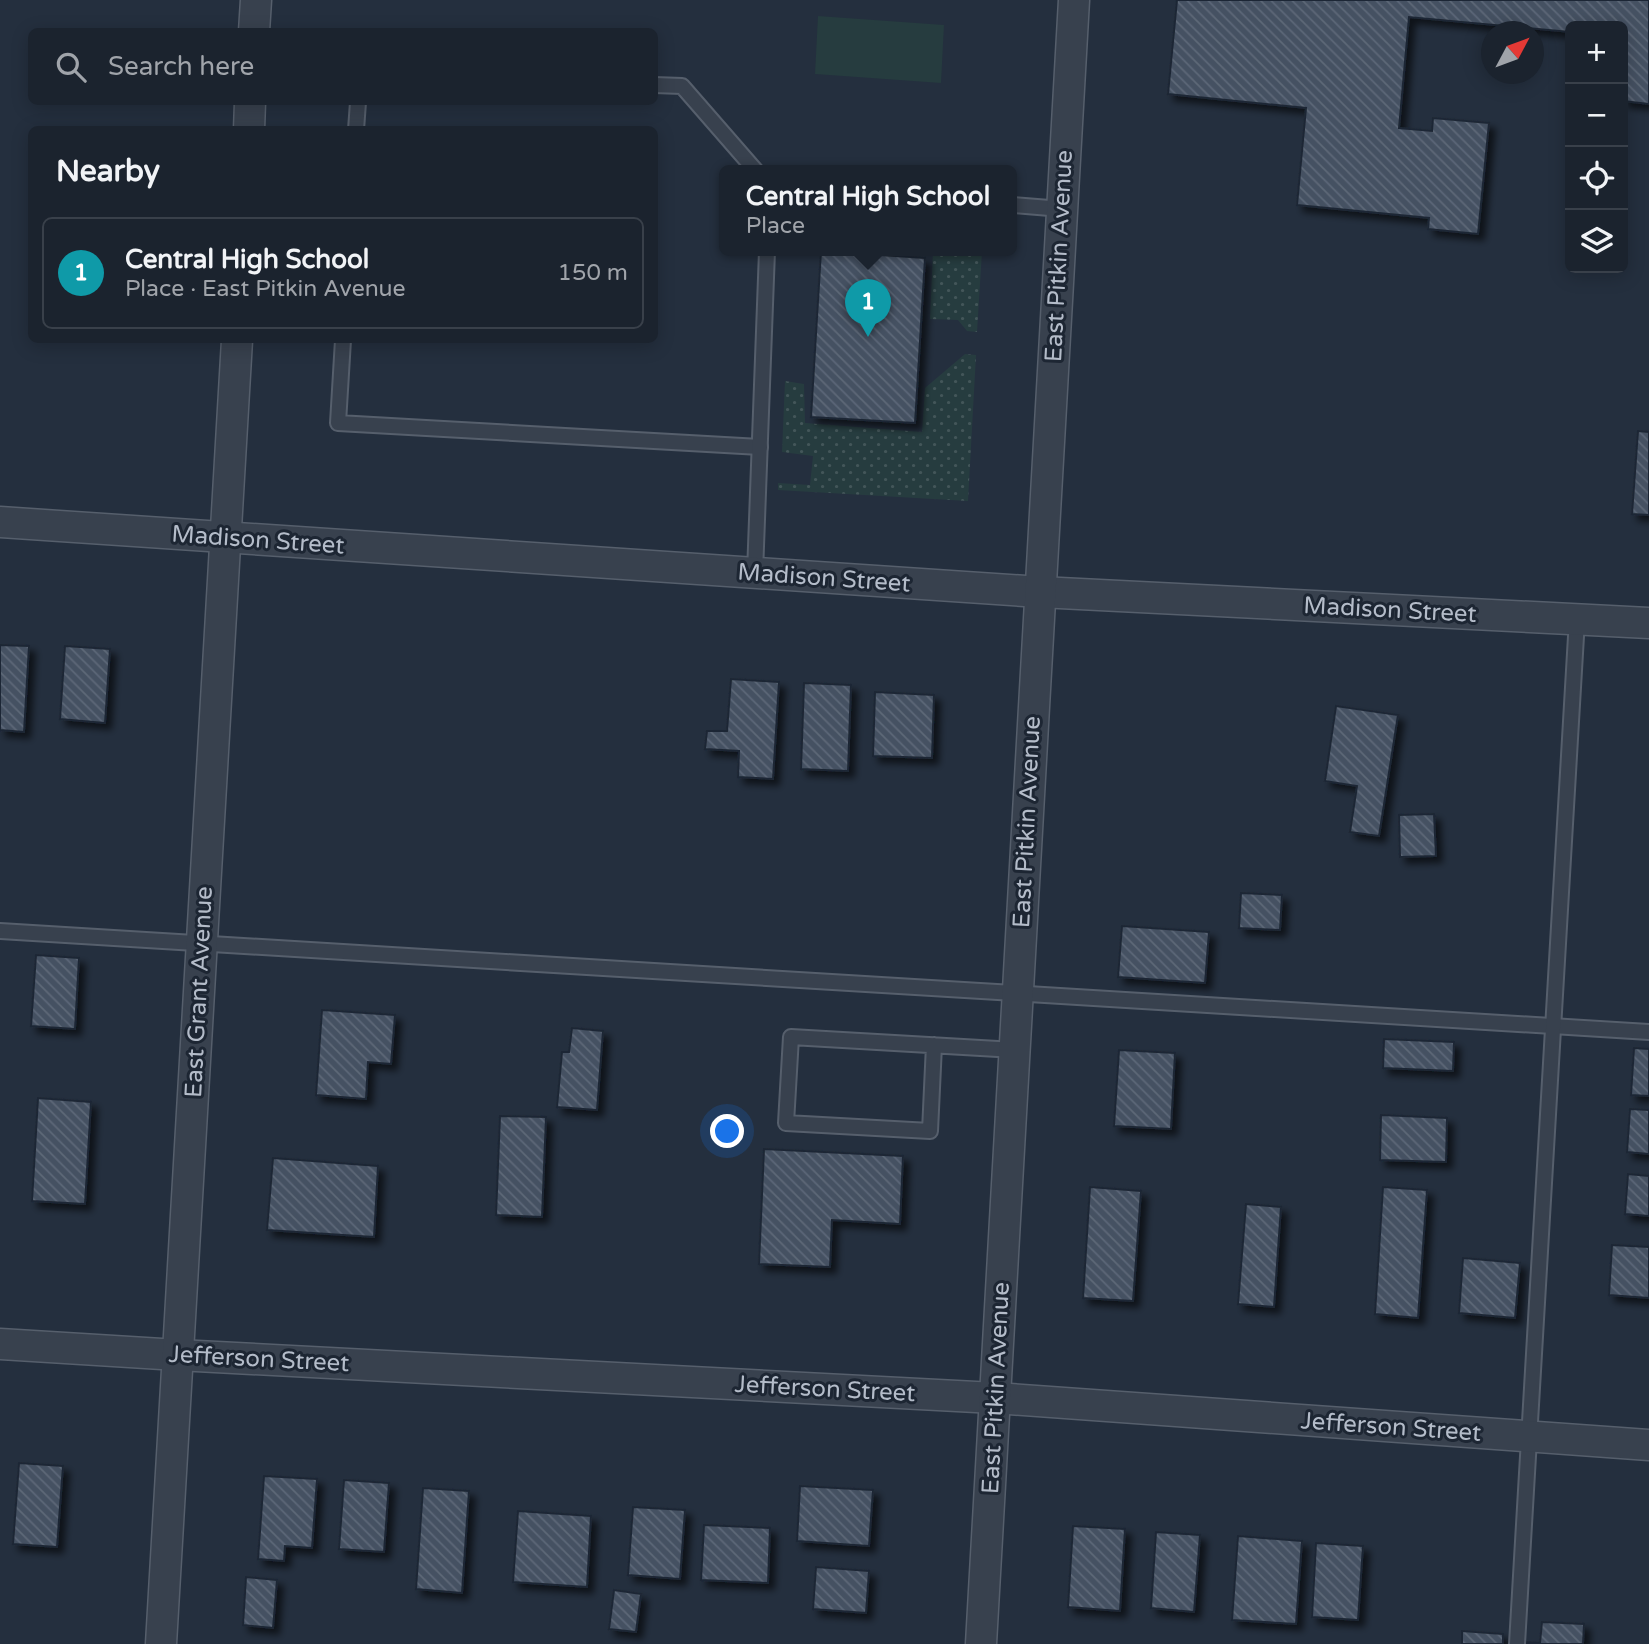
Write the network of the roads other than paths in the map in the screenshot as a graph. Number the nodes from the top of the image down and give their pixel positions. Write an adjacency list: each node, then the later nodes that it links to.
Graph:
1 (256, 0): 3 (street)
2 (1074, 0): 11 (street, East Pitkin Avenue)
3 (254, 28)
4 (658, 85): 9 (lane)
5 (250, 105): 7 (street)
6 (358, 105): 8 (lane)
7 (249, 126)
8 (356, 126)
9 (751, 165)
10 (1017, 205): 11 (lane)
11 (1062, 209): 19 (street, East Pitkin Avenue)
12 (767, 256): 15 (lane)
13 (237, 343): 17 (street, East Grant Avenue)
14 (343, 343): 15 (lane)
15 (760, 447): 18 (lane)
16 (0, 522): 17 (street, Madison Street)
17 (225, 538): 18 (street, Madison Street); 23 (street, East Grant Avenue)
18 (755, 573): 19 (street, Madison Street)
19 (1040, 592): 20 (street, Madison Street); 24 (street, East Pitkin Avenue)
20 (1577, 620): 21 (street, Madison Street); 25 (lane)
21 (1649, 623)
22 (0, 931): 23 (lane)
23 (201, 943): 24 (lane); 30 (street, East Grant Avenue)
24 (1018, 993): 25 (lane); 28 (street, East Pitkin Avenue)
25 (1552, 1026): 26 (lane); 32 (lane)
26 (1649, 1032)
27 (934, 1045): 27 (lane); 28 (lane)
28 (1015, 1050): 31 (street, East Pitkin Avenue)
29 (0, 1344): 30 (street, Jefferson Street)
30 (178, 1355): 31 (street, Jefferson Street); 34 (street, East Grant Avenue)
31 (995, 1398): 32 (street, Jefferson Street); 35 (street, East Pitkin Avenue)
32 (1530, 1437): 33 (street, Jefferson Street); 36 (lane)
33 (1649, 1445)
34 (161, 1644)
35 (981, 1644)
36 (1517, 1644)

